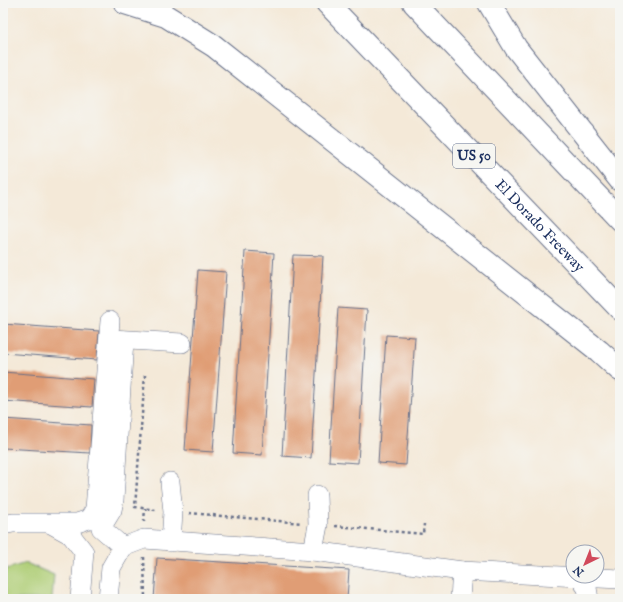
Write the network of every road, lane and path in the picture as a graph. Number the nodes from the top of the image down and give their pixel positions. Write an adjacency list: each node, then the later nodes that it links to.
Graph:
1 (125, 3): 11 (highway)
2 (327, 3): 7 (highway, El Dorado Freeway / US 50)
3 (414, 3): 6 (highway)
4 (489, 3): 5 (highway)
5 (620, 180)
6 (620, 220)
7 (620, 309)
8 (110, 321): 9 (lane)
9 (116, 340): 10 (lane); 16 (lane); 21 (lane)
10 (182, 343)
11 (620, 370)
12 (145, 375): 15 (path)
13 (170, 482): 15 (lane)
14 (317, 495): 19 (lane)
15 (174, 512): 19 (path); 20 (lane)
16 (50, 523): 18 (lane); 28 (lane)
17 (424, 524): 19 (path)
18 (3, 525)
19 (318, 525): 22 (lane)
20 (171, 542): 21 (lane); 22 (lane)
21 (123, 547): 29 (lane)
22 (313, 551): 23 (lane)
23 (462, 571): 24 (lane); 30 (lane)
24 (565, 576)
25 (605, 578): 26 (lane)
26 (620, 579)
27 (584, 584): 31 (lane)
28 (80, 599)
29 (108, 599)
30 (460, 599)
31 (589, 599)

